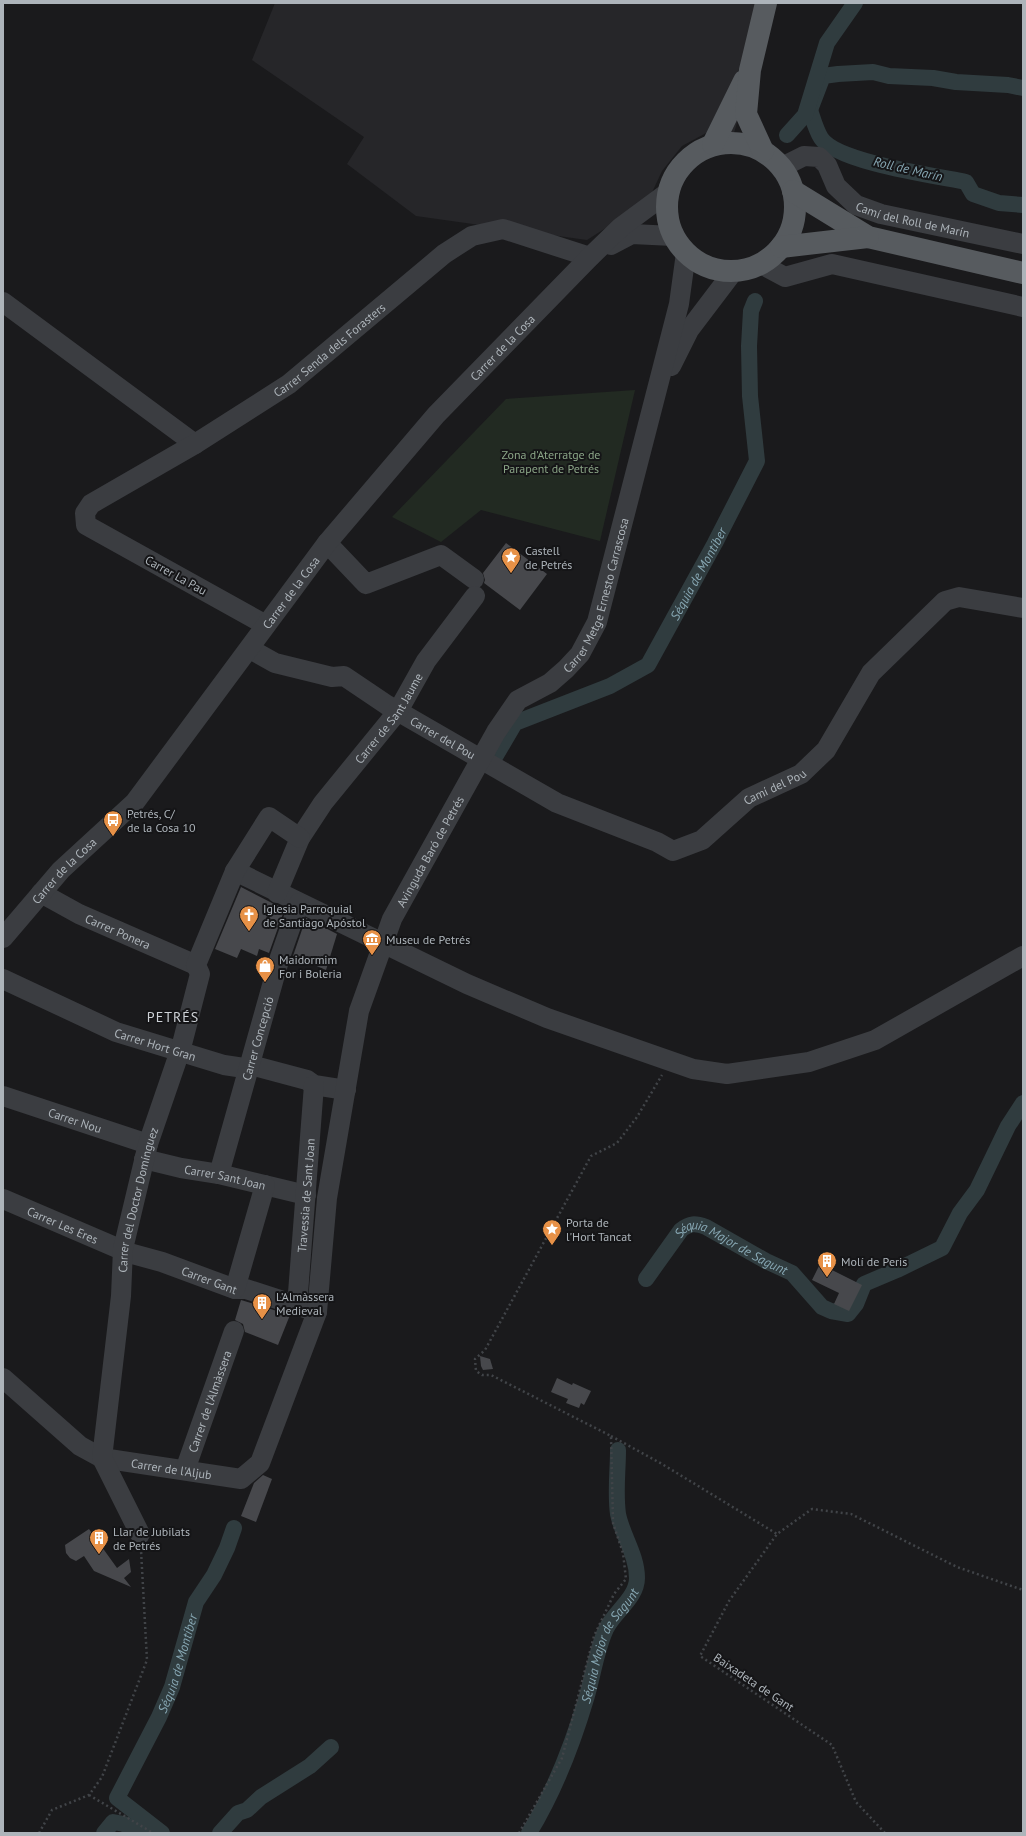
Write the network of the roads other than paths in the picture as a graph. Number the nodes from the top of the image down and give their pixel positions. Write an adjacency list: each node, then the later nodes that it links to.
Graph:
1 (766, 3): 2 (main road)
2 (750, 70): 3 (main road); 4 (main road)
3 (713, 144): 4 (main road); 7 (main road)
4 (763, 151): 5 (main road)
5 (782, 167): 6 (main road); 10 (street, Camí del Roll de Marín)
6 (793, 191): 9 (main road); 11 (main road)
7 (667, 193): 8 (main road); 13 (street, Carrer de la Cosa)
8 (672, 236): 12 (main road); 13 (street, Carrer de la Cosa)
9 (868, 237): 11 (main road); 16 (main road)
10 (1023, 244)
11 (781, 247): 14 (main road)
12 (686, 253): 15 (main road); 19 (street)
13 (590, 257): 20 (street, Carrer Senda dels Forasters); 22 (street, Carrer de la Cosa)
14 (761, 264): 15 (main road); 18 (street)
15 (733, 272): 19 (street)
16 (1023, 273)
17 (3, 302): 20 (street)
18 (1023, 307)
19 (656, 396): 27 (street, Carrer Metge Ernesto Carrascosa)
20 (195, 444): 21 (street, Carrer Senda dels Forasters)
21 (86, 525): 24 (street, Carrer La Pau)
22 (327, 543): 24 (street, Carrer de la Cosa); 26 (street, Carrer de Sant Jaume)
23 (1023, 608): 27 (street, Camí del Pou)
24 (266, 625): 25 (street, Carrer de la Cosa)
25 (250, 649): 26 (street, Carrer del Pou); 30 (street, Carrer de la Cosa)
26 (398, 711): 27 (street, Carrer del Pou); 28 (street, Carrer de Sant Jaume)
27 (481, 759): 34 (street, Avinguda Baró de Petrés)
28 (300, 838): 29 (street, Carrer del Doctor Domínguez); 31 (street, Carrer de Sant Jaume)
29 (235, 871): 31 (street); 36 (street, Carrer del Doctor Domínguez)
30 (41, 893): 33 (street, Carrer de la Cosa); 36 (street, Carrer Ponera)
31 (277, 893): 32 (street)
32 (299, 903): 34 (street); 39 (street, Carrer Concepció)
33 (3, 938)
34 (382, 944): 35 (street); 41 (street, Avinguda Baró de Petrés)
35 (1023, 956)
36 (196, 965): 38 (street, Carrer del Doctor Domínguez)
37 (3, 979): 38 (street, Carrer Hort Gran)
38 (180, 1052): 39 (street, Carrer Hort Gran); 43 (street, Carrer del Doctor Domínguez)
39 (251, 1065): 40 (street, Carrer Hort Gran); 44 (street, Carrer Concepció)
40 (314, 1084): 41 (street, Carrer Hort Gran); 46 (street, Travessia de Sant Joan)
41 (346, 1090): 51 (street, Avinguda Baró de Petrés)
42 (3, 1096): 43 (street, Carrer Nou)
43 (146, 1152): 44 (street, Carrer Sant Joan); 48 (street, Carrer del Doctor Domínguez)
44 (219, 1174): 45 (street, Carrer Sant Joan)
45 (265, 1185): 46 (street, Carrer Sant Joan); 49 (street)
46 (306, 1194): 50 (street, Travessia de Sant Joan)
47 (3, 1199): 48 (street, Carrer Les Eres)
48 (123, 1249): 49 (street, Carrer Gant); 54 (street, Carrer del Doctor Domínguez)
49 (235, 1288): 50 (street, Carrer Gant)
50 (297, 1306): 51 (street, Carrer Gant)
51 (317, 1312): 56 (street, Avinguda Baró de Petrés)
52 (234, 1331): 55 (street, Carrer de l'Almàssera)
53 (3, 1378): 54 (street)
54 (102, 1458): 55 (street, Carrer de l'Aljub); 57 (street)
55 (185, 1470): 56 (street, Carrer de l'Aljub)
56 (241, 1479)
57 (140, 1534)

